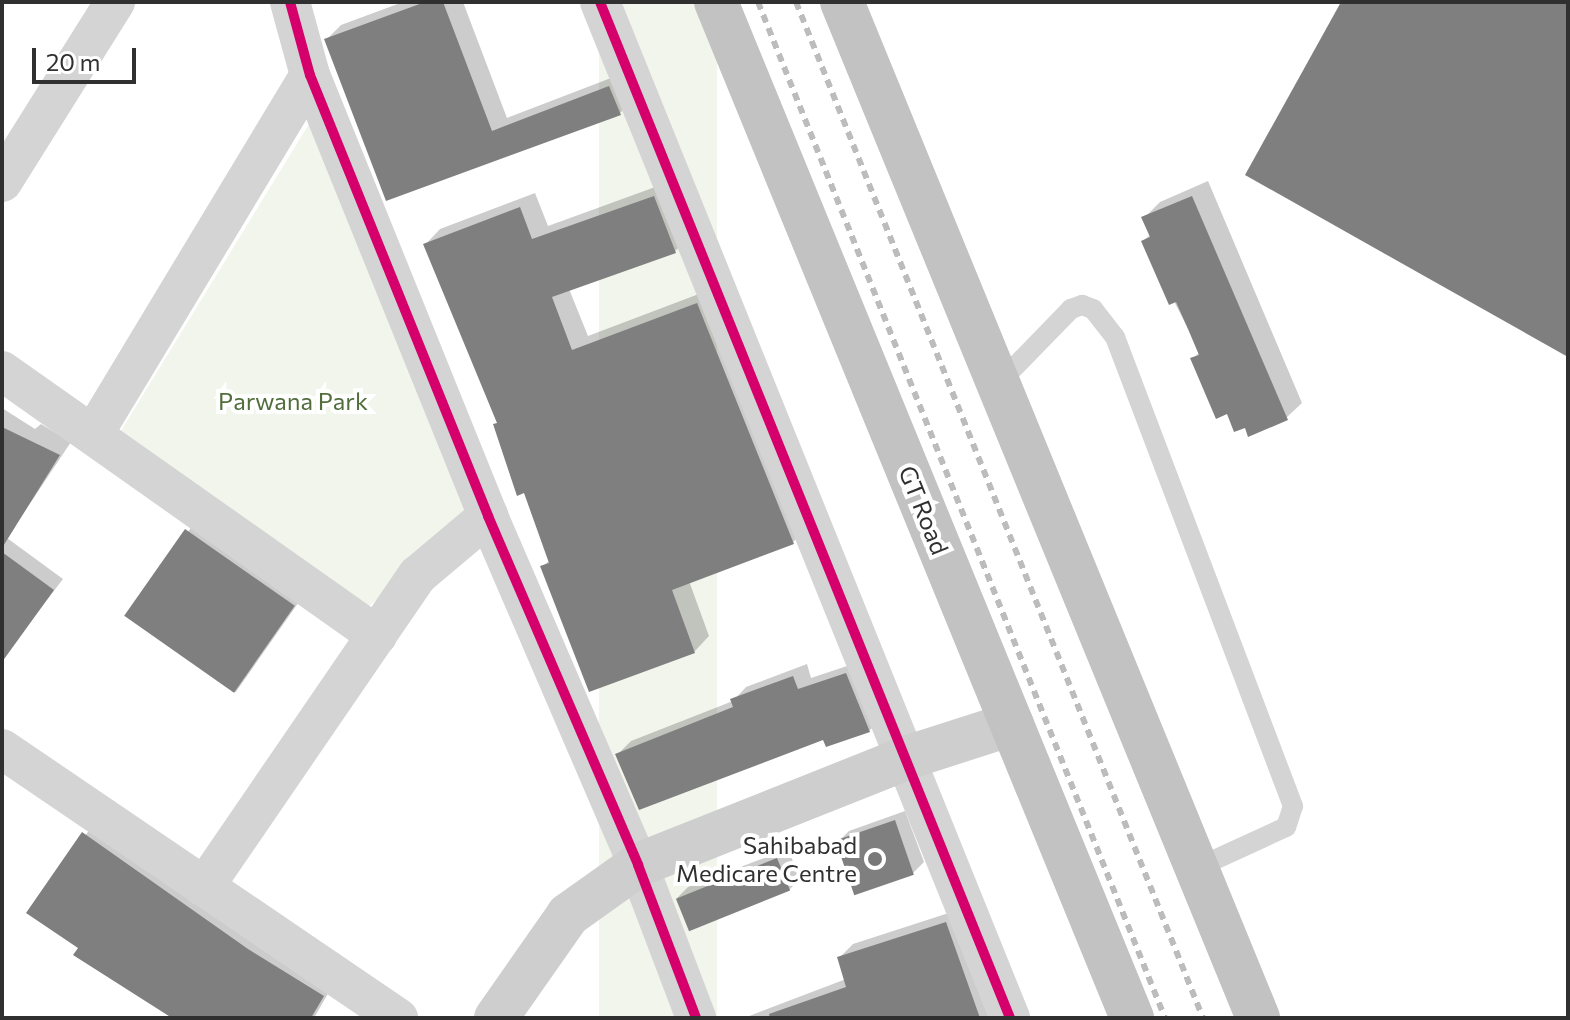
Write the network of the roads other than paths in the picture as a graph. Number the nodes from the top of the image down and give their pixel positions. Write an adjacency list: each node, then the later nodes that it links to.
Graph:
1 (115, 2): 7 (street)
2 (290, 2): 6 (street)
3 (600, 2): 15 (street)
4 (716, 2): 13 (highway, GT Road)
5 (842, 2): 9 (highway)
6 (310, 75): 10 (street); 11 (street)
7 (2, 182)
8 (2, 371): 10 (street)
9 (998, 384): 17 (highway); 17 (lane)
10 (94, 433): 12 (street)
11 (488, 516): 12 (street); 16 (street)
12 (377, 636): 18 (street)
13 (1012, 724): 15 (street); 23 (highway, GT Road)
14 (2, 749): 18 (street)
15 (909, 757): 16 (street); 22 (street)
16 (638, 865): 20 (street); 21 (street)
17 (1197, 868): 24 (highway)
18 (204, 887): 19 (street)
19 (398, 1018)
20 (496, 1018)
21 (696, 1018)
22 (1010, 1018)
23 (1132, 1018)
24 (1258, 1018)

